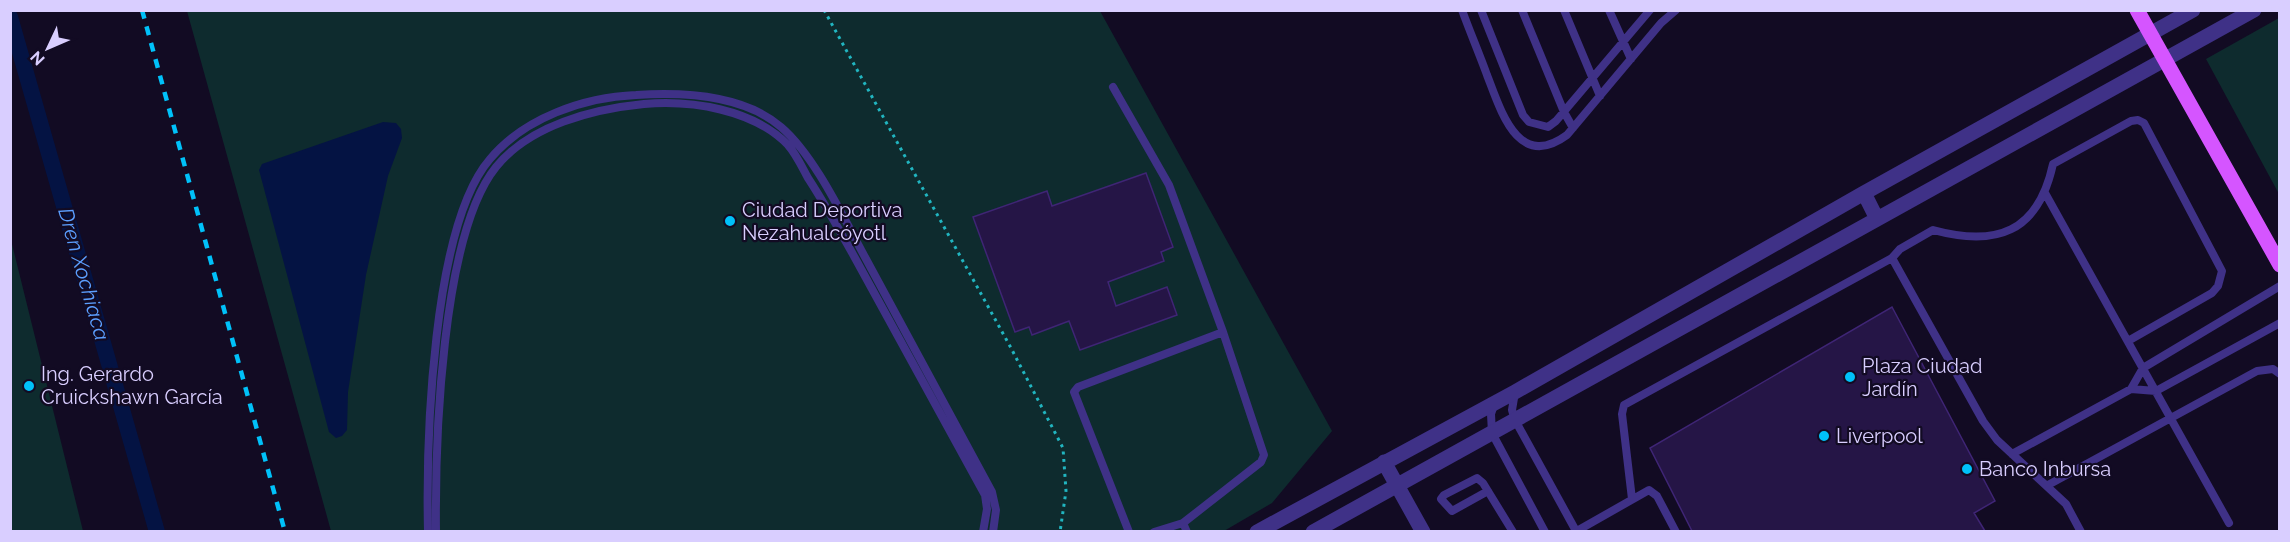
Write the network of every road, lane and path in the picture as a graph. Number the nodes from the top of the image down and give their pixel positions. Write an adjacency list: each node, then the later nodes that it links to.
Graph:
1 (824, 10): 51 (path)
2 (1462, 10): 20 (lane)
3 (1481, 10): 19 (lane)
4 (1522, 10): 19 (lane)
5 (1564, 10): 16 (lane)
6 (1610, 10): 13 (lane)
7 (1650, 10): 13 (lane)
8 (1676, 10): 14 (lane)
9 (2137, 10): 12 (main road)
10 (2193, 10): 12 (street)
11 (2254, 10): 15 (street)
12 (2150, 34): 15 (main road); 21 (street)
13 (1623, 43): 14 (lane); 16 (lane)
14 (1631, 59): 18 (lane)
15 (2165, 60): 23 (street); 25 (main road)
16 (1592, 79): 18 (lane); 19 (lane)
17 (1113, 87): 28 (lane)
18 (1600, 96): 20 (lane)
19 (1564, 112): 20 (lane)
20 (1573, 128)
21 (1864, 193): 23 (street); 34 (street)
22 (2045, 193): 24 (lane); 29 (lane); 29 (lane)
23 (1877, 219): 37 (street)
24 (1892, 258): 39 (lane); 44 (lane)
25 (2280, 265)
26 (2280, 286): 30 (lane)
27 (2280, 323): 33 (lane)
28 (1223, 332): 46 (lane); 52 (lane)
29 (2128, 341): 30 (lane)
30 (2143, 368): 32 (lane); 33 (lane)
31 (2280, 374): 36 (lane)
32 (2131, 389): 33 (lane); 39 (lane)
33 (2156, 391): 36 (lane)
34 (1515, 392): 35 (street); 37 (lane)
35 (1494, 404): 38 (lane); 40 (street)
36 (2171, 418): 42 (lane); 45 (lane)
37 (1515, 420): 38 (street); 59 (lane)
38 (1492, 433): 41 (street); 58 (lane)
39 (2012, 454): 42 (lane)
40 (1384, 462): 41 (street); 54 (street)
41 (1397, 485): 55 (street); 56 (street)
42 (2048, 485): 61 (lane)
43 (1488, 491): 43 (lane); 57 (lane)
44 (1632, 499): 59 (lane); 60 (lane)
45 (2229, 523)
46 (1185, 527): 53 (lane)
47 (428, 531): 50 (lane)
48 (436, 531): 49 (lane)
49 (983, 531)
50 (993, 531)
51 (1060, 531)
52 (1129, 531)
53 (1154, 531)
54 (1257, 531)
55 (1313, 531)
56 (1423, 531)
57 (1513, 531)
58 (1545, 531)
59 (1575, 531)
60 (1677, 531)
61 (2081, 531)

